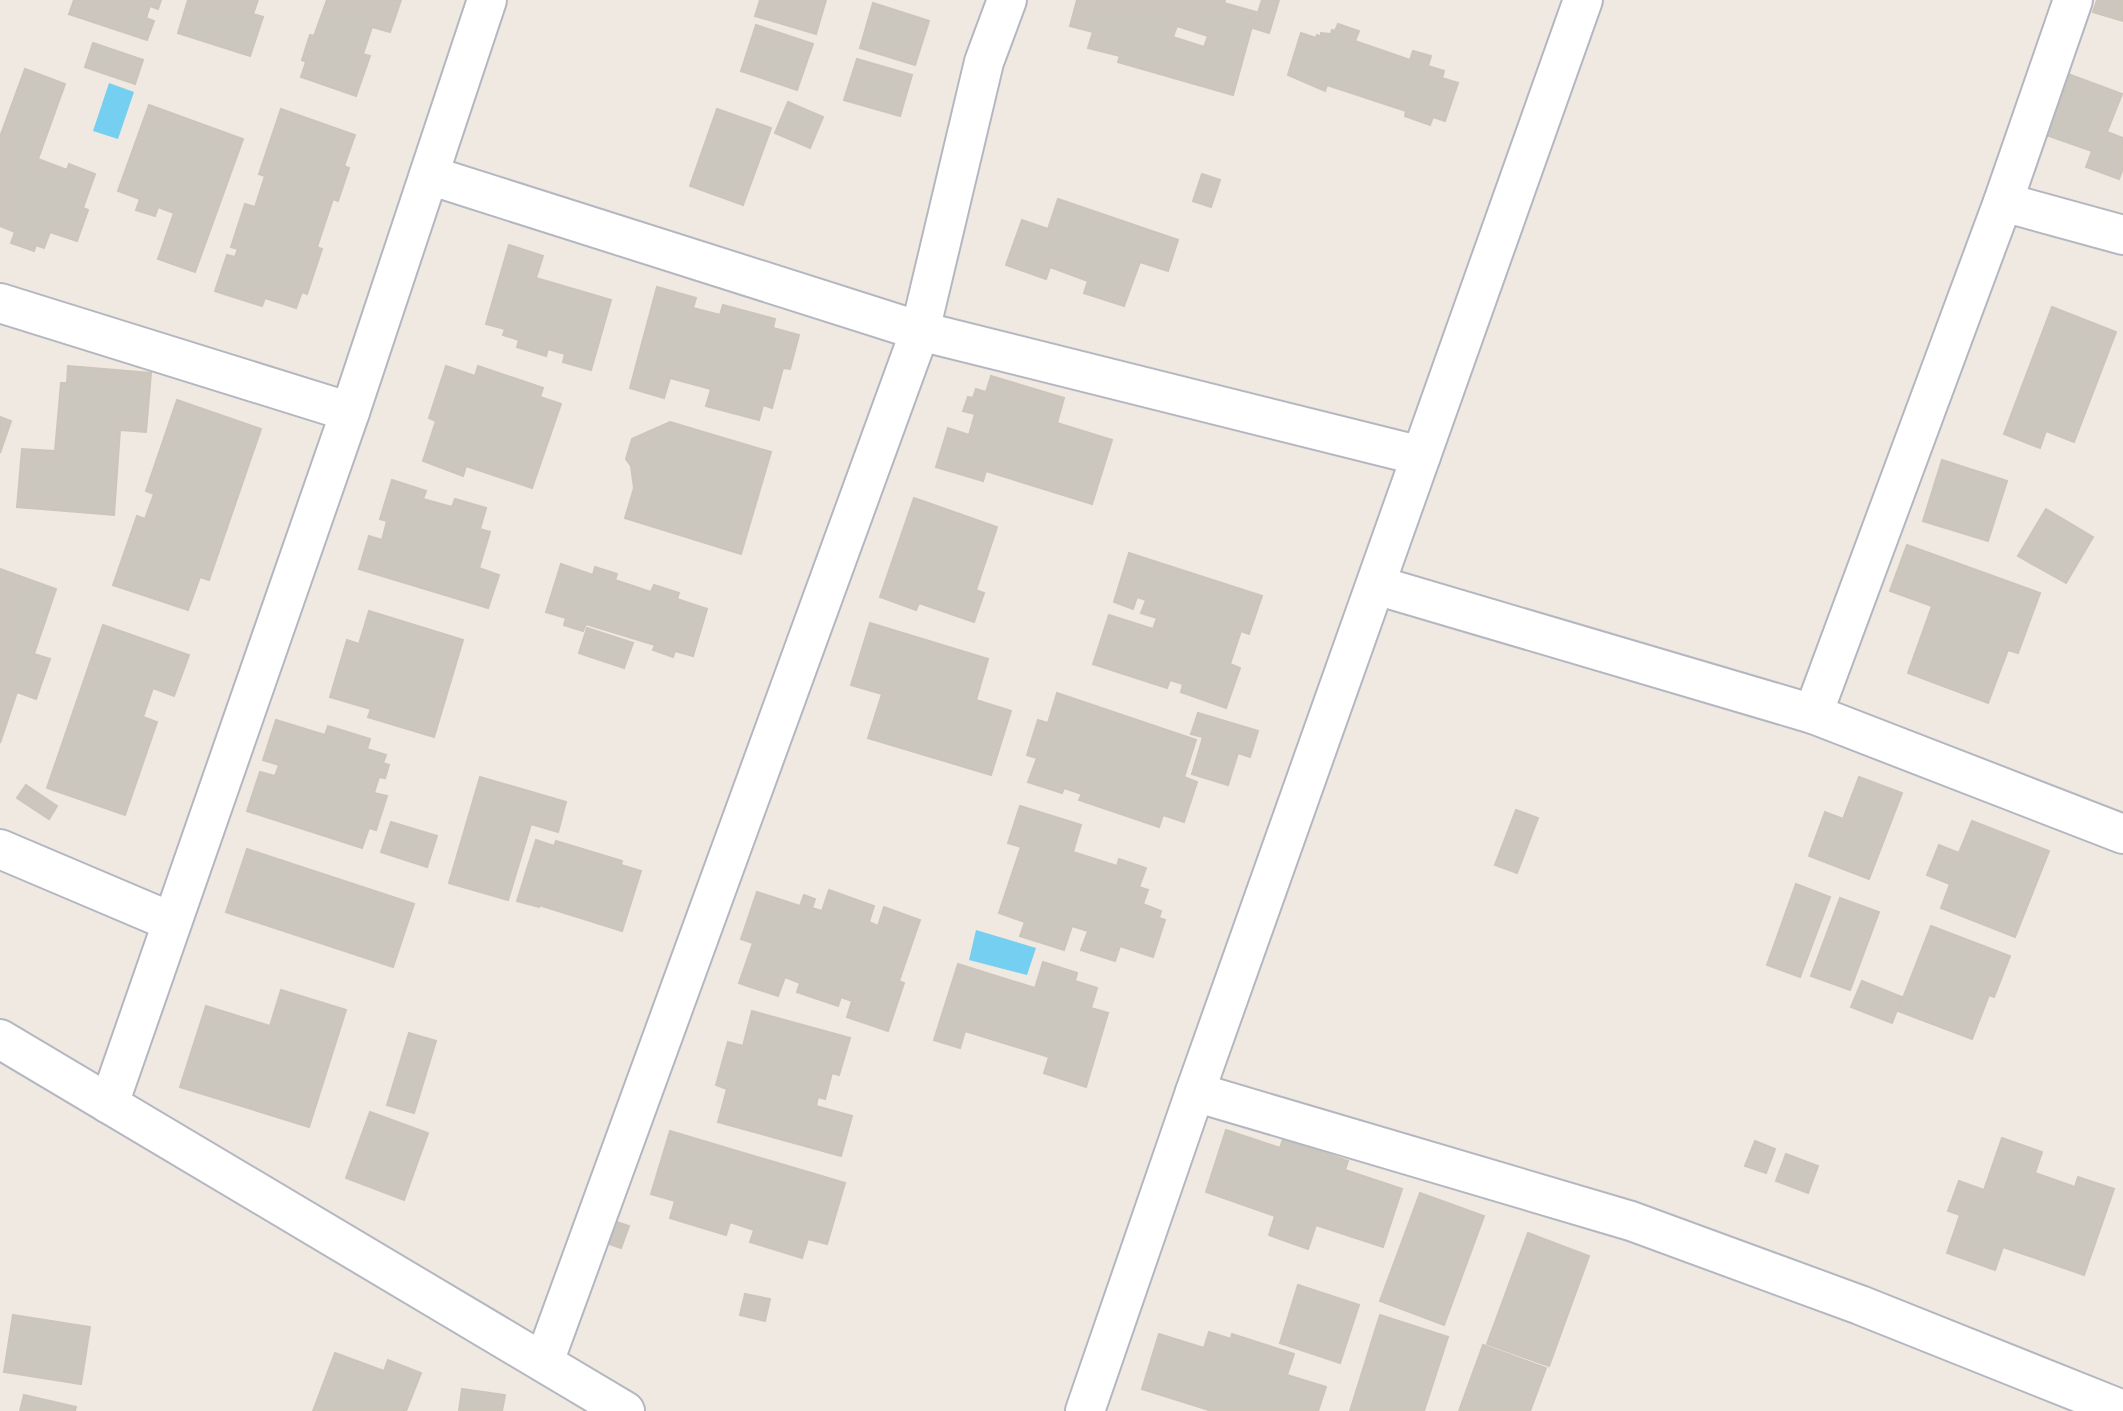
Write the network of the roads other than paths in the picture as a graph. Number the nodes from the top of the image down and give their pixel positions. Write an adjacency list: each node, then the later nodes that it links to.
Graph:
1 (488, 0): 5 (street)
2 (1007, 0): 9 (street)
3 (1583, 0): 11 (street)
4 (2073, 0): 6 (street)
5 (429, 175): 9 (street); 10 (street)
6 (2003, 202): 7 (street); 13 (street)
7 (2123, 236)
8 (0, 303): 10 (street)
9 (920, 331): 11 (street); 20 (street)
10 (350, 412): 16 (street)
11 (1420, 456): 12 (street)
12 (1376, 584): 13 (street); 18 (street)
13 (1813, 714): 14 (street)
14 (2123, 834)
15 (0, 849): 16 (street)
16 (172, 922): 19 (street)
17 (0, 1039): 19 (street)
18 (1195, 1092): 21 (street); 23 (street)
19 (109, 1104): 20 (street)
20 (544, 1362): 22 (street)
21 (2123, 1410)
22 (625, 1411)
23 (1085, 1411)

